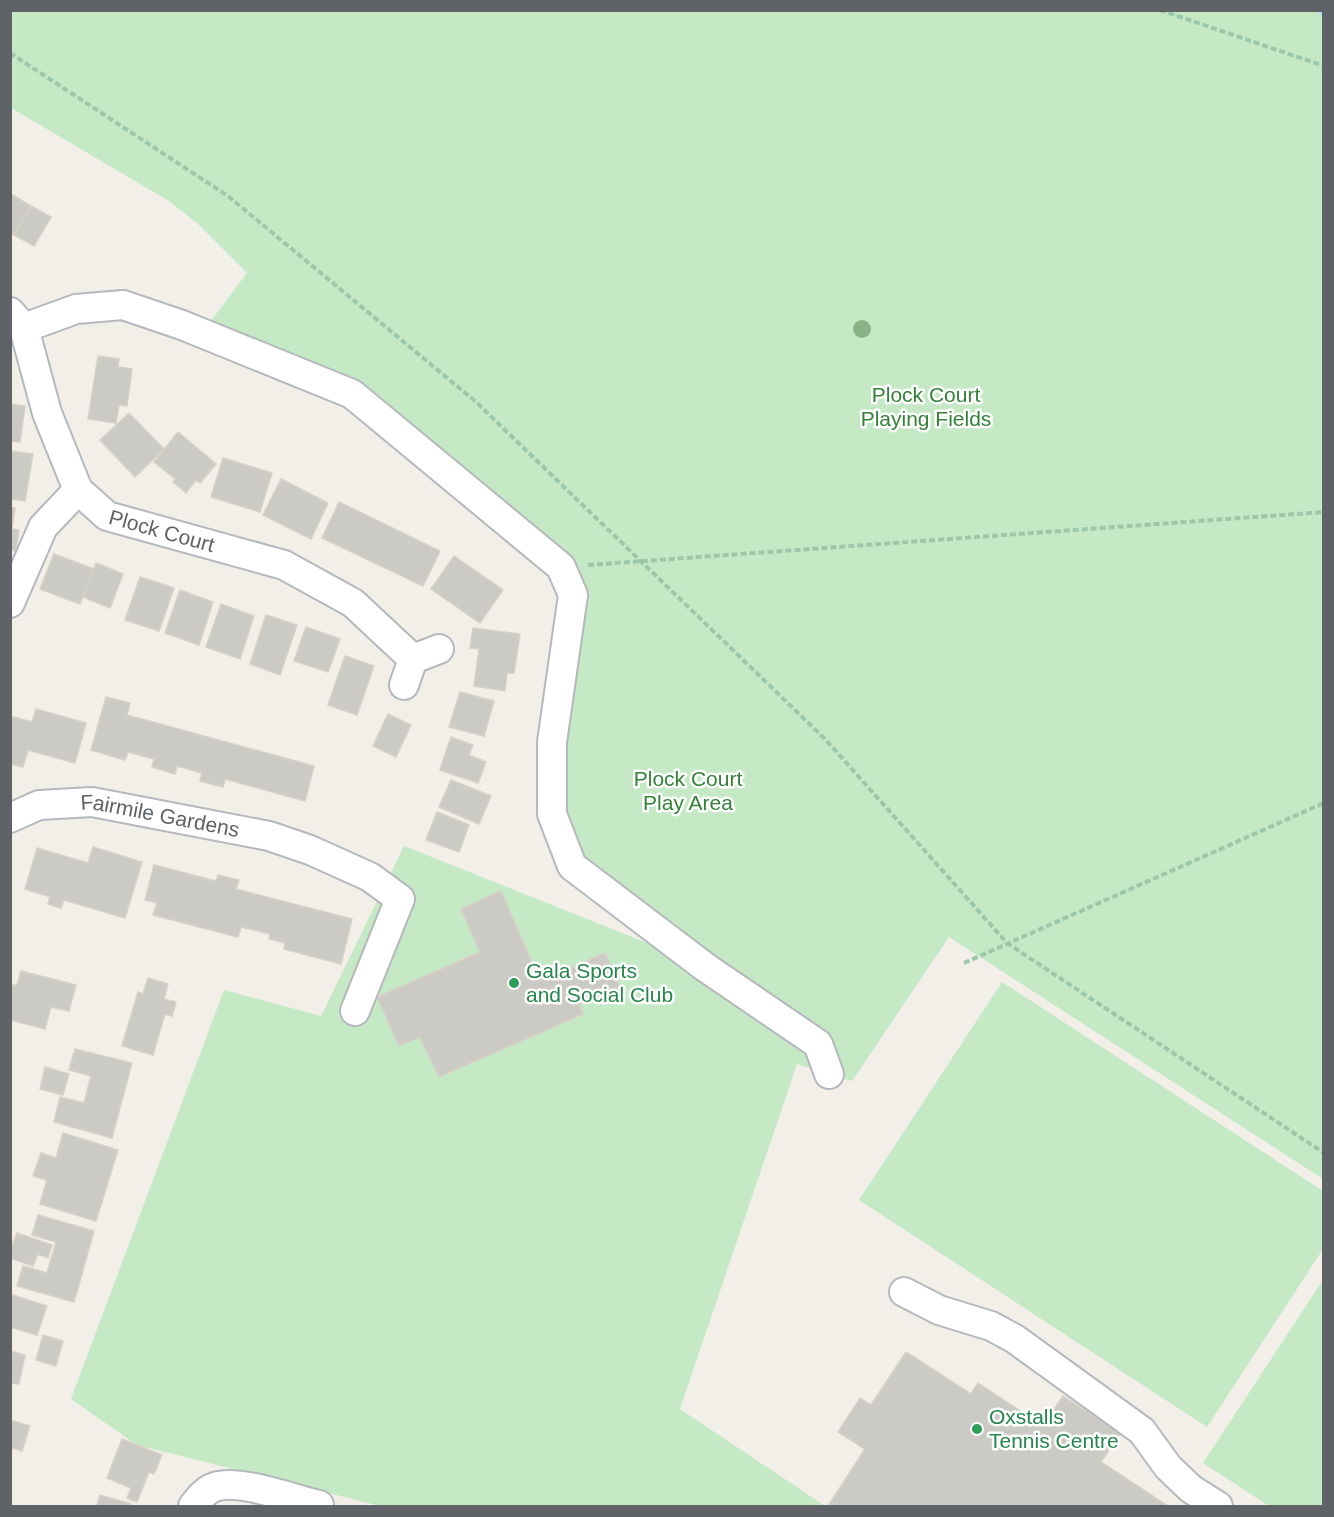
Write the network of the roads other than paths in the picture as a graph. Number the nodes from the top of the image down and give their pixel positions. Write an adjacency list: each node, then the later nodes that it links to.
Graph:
1 (17, 320): 2 (street, Plock Court); 7 (street)
2 (78, 490): 3 (street); 4 (street, Plock Court)
3 (10, 603)
4 (440, 649)
5 (10, 818): 6 (street, Fairmile Gardens)
6 (355, 1011)
7 (829, 1074)
8 (904, 1292): 11 (street)
9 (319, 1505): 10 (street)
10 (193, 1506)
11 (1218, 1506)

